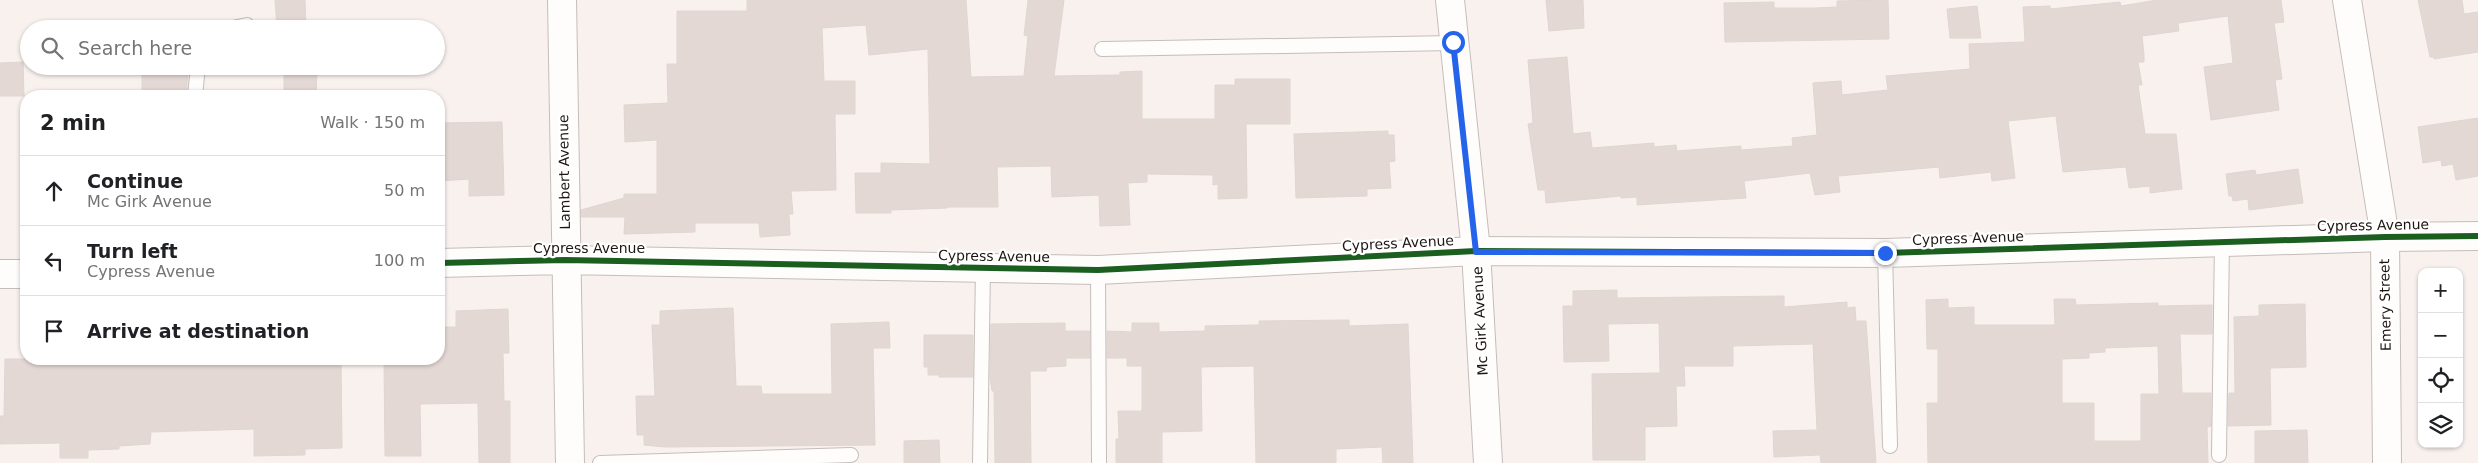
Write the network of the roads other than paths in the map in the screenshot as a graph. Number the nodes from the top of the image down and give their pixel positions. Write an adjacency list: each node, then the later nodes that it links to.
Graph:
1 (562, 0): 13 (street, Lambert Avenue)
2 (1450, 0): 4 (street, Mc Girk Avenue)
3 (2347, 0): 9 (street, Emery Street)
4 (1453, 42): 5 (lane); 11 (street, Mc Girk Avenue)
5 (1102, 49)
6 (197, 75): 7 (lane)
7 (196, 90)
8 (2478, 236): 9 (street, Cypress Avenue)
9 (2385, 237): 10 (street, Cypress Avenue); 27 (street, Emery Street)
10 (2222, 242): 12 (street, Cypress Avenue); 21 (lane)
11 (1476, 252): 12 (street, Cypress Avenue); 16 (street, Cypress Avenue); 26 (street, Mc Girk Avenue)
12 (1885, 253): 19 (lane)
13 (566, 260): 14 (street, Cypress Avenue); 15 (street, Cypress Avenue); 22 (street, Lambert Avenue)
14 (445, 263)
15 (983, 268): 16 (street, Cypress Avenue); 24 (lane)
16 (1098, 270): 25 (lane)
17 (0, 274): 18 (street)
18 (20, 274)
19 (1890, 446)
20 (851, 454): 23 (lane)
21 (2219, 455)
22 (570, 463)
23 (600, 463)
24 (980, 463)
25 (1099, 463)
26 (1488, 463)
27 (2387, 463)

